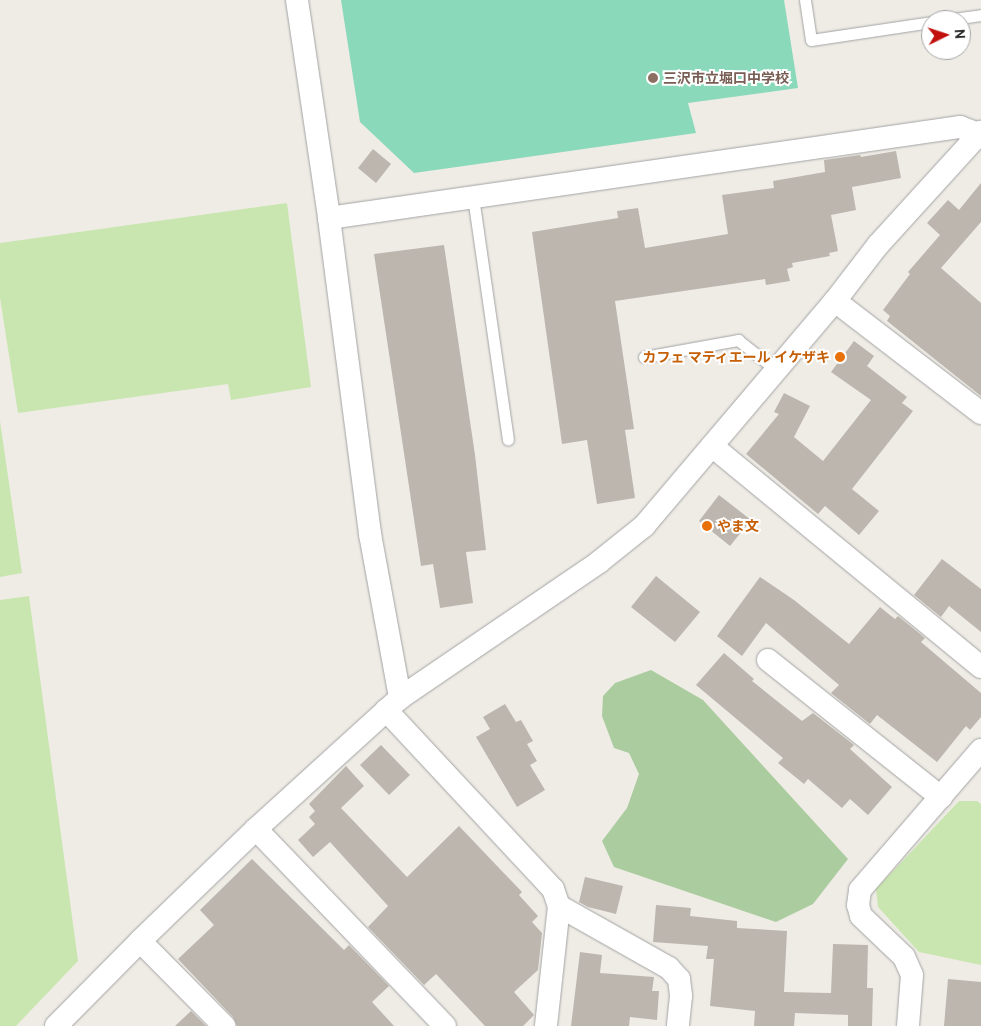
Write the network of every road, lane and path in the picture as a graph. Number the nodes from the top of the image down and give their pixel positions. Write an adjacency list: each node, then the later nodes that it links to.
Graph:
1 (297, 0): 6 (street)
2 (805, 0): 3 (lane)
3 (921, 24)
4 (981, 134): 5 (street); 7 (street)
5 (473, 197): 6 (street); 11 (lane)
6 (329, 218): 15 (street)
7 (835, 301): 9 (street); 10 (street)
8 (644, 357): 9 (lane)
9 (776, 370): 12 (street)
10 (981, 413)
11 (508, 439)
12 (712, 446): 14 (street); 15 (street)
13 (768, 660): 18 (street)
14 (981, 667)
15 (393, 704): 19 (street); 20 (street)
16 (981, 750): 17 (street)
17 (974, 772): 18 (street)
18 (941, 797): 27 (street)
19 (256, 829): 21 (street); 24 (street)
20 (559, 906): 25 (street); 26 (street)
21 (140, 941): 22 (street); 23 (street)
22 (56, 1026)
23 (224, 1026)
24 (445, 1026)
25 (546, 1026)
26 (678, 1026)
27 (908, 1026)

